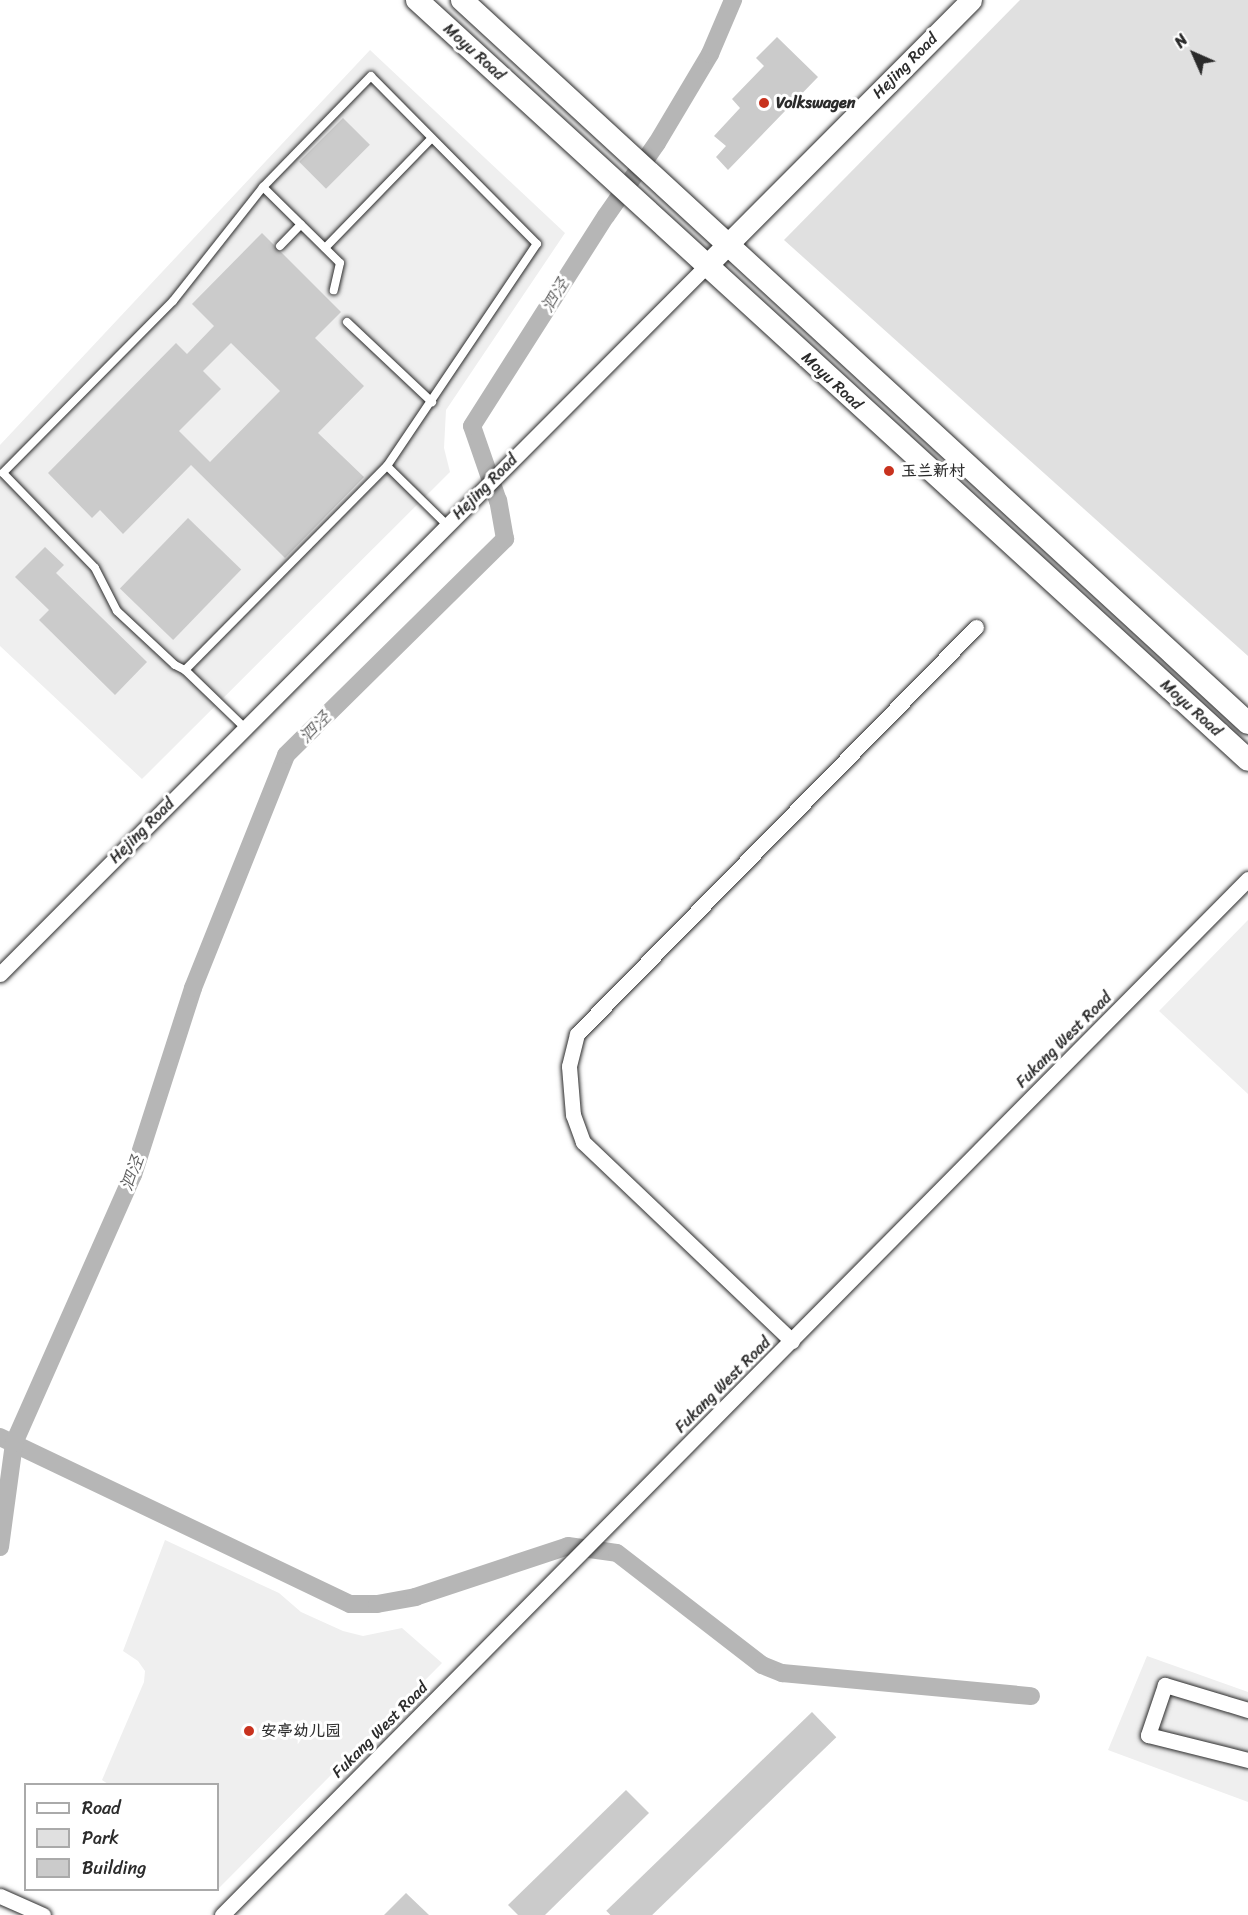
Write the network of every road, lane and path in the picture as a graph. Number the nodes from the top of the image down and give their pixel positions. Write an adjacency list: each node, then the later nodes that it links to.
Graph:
1 (417, 0): 10 (main road, Moyu Road)
2 (462, 0): 7 (main road, Moyu Road)
3 (971, 0): 7 (street, Hejing Road)
4 (432, 138): 5 (lane); 9 (lane); 13 (lane)
5 (263, 187): 6 (lane); 17 (lane)
6 (301, 224): 8 (lane); 9 (lane)
7 (729, 243): 10 (street, Hejing Road); 18 (main road, Moyu Road)
8 (280, 246)
9 (325, 248): 11 (lane)
10 (707, 265): 15 (street, Hejing Road); 20 (main road, Moyu Road)
11 (334, 290)
12 (347, 322): 13 (lane)
13 (432, 402): 14 (lane)
14 (387, 466): 15 (lane); 17 (lane)
15 (447, 525): 19 (street, Hejing Road)
16 (976, 627): 23 (street)
17 (185, 670): 19 (lane)
18 (1248, 723)
19 (245, 728): 22 (street, Hejing Road)
20 (1248, 760)
21 (1248, 879): 23 (street, Fukang West Road)
22 (0, 974)
23 (792, 1341): 27 (street, Fukang West Road)
24 (1248, 1710): 25 (street)
25 (1248, 1760)
26 (0, 1896): 28 (street)
27 (228, 1913)
28 (43, 1915)

